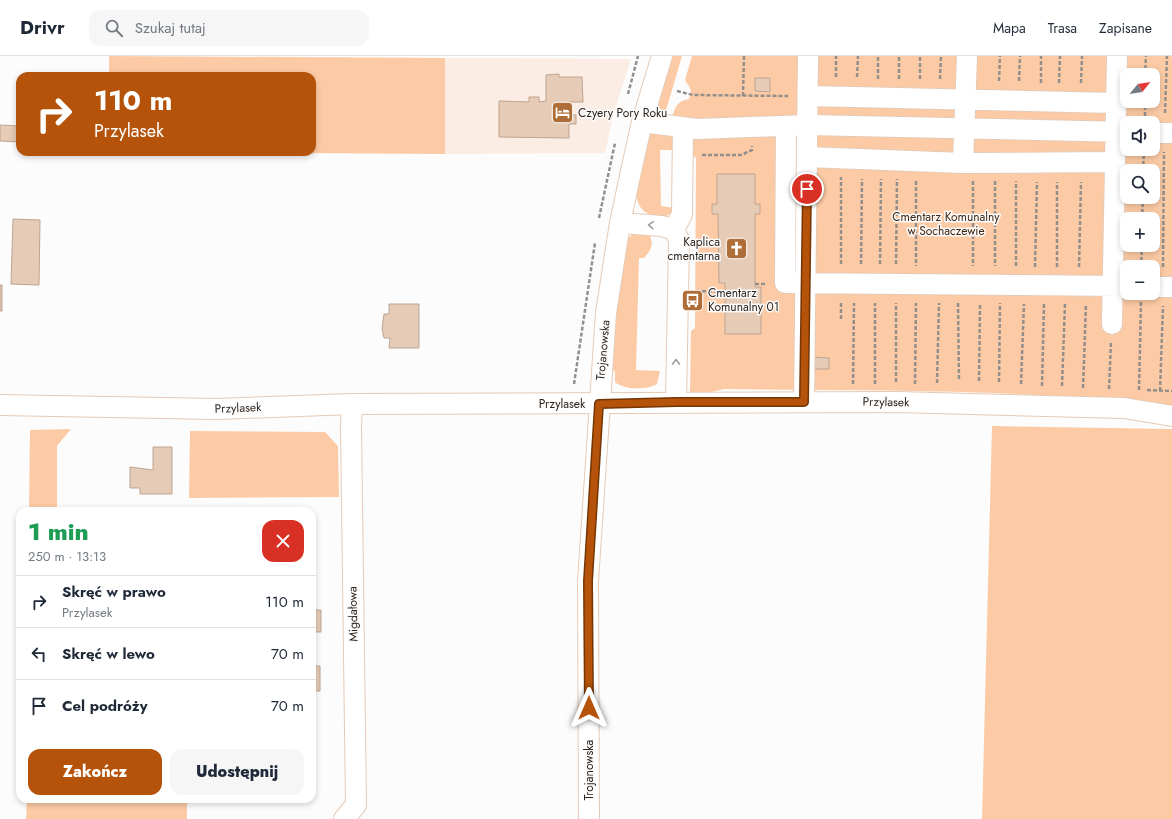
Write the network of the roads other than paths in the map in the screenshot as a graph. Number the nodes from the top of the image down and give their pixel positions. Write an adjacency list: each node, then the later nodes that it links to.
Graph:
1 (808, 56): 5 (street)
2 (967, 56): 6 (street)
3 (1117, 56): 7 (street)
4 (659, 57): 8 (street, Trojanowska)
5 (808, 96): 6 (street); 9 (street)
6 (965, 100): 7 (street); 13 (street)
7 (1116, 103): 11 (street)
8 (642, 122): 12 (street); 19 (street, Trojanowska)
9 (808, 125): 10 (street); 13 (street); 16 (street)
10 (786, 126): 12 (street); 21 (street)
11 (1120, 126)
12 (683, 128): 20 (street)
13 (964, 128): 14 (street); 18 (street)
14 (1120, 132)
15 (1120, 137): 17 (street)
16 (807, 157): 18 (street); 21 (street)
17 (1115, 162): 18 (street); 22 (street)
18 (968, 163)
19 (620, 223): 20 (street, one-way to 19); 27 (street, Trojanowska)
20 (674, 230): 24 (street, one-way to 20)
21 (806, 284): 22 (street); 25 (street)
22 (1120, 286): 23 (street)
23 (1112, 324)
24 (676, 402): 25 (street, Przylasek); 27 (street, Przylasek)
25 (804, 402): 29 (street, Przylasek)
26 (352, 404): 27 (street, Przylasek); 28 (street, Przylasek); 30 (street, Migdałowa)
27 (599, 404): 31 (street, Trojanowska)
28 (0, 405)
29 (1172, 416)
30 (352, 814)
31 (589, 819)

